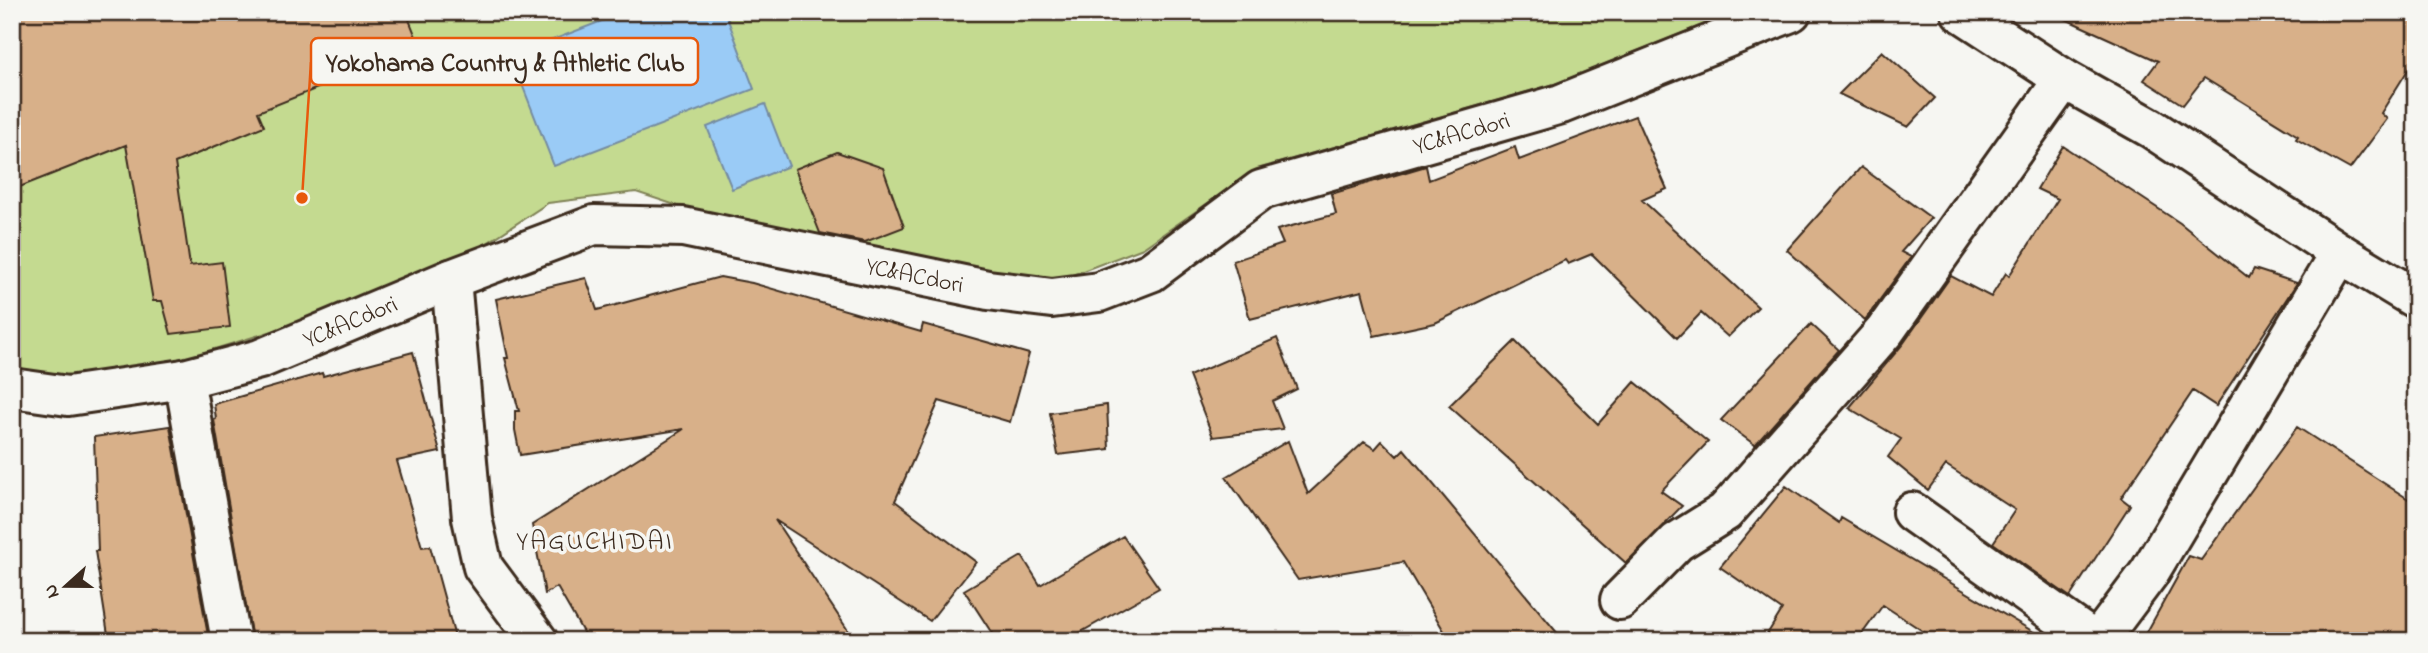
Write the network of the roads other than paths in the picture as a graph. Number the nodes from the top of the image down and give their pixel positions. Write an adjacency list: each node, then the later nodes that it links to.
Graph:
1 (1791, 12): 5 (street, YC&ACdori)
2 (1961, 12): 3 (street)
3 (2064, 79): 4 (street); 10 (street)
4 (2340, 253): 6 (street); 13 (street)
5 (451, 279): 7 (street, YC&ACdori); 12 (street)
6 (2416, 299)
7 (184, 379): 8 (street, YC&ACdori); 11 (street)
8 (12, 388)
9 (1912, 512): 13 (street)
10 (1620, 600)
11 (231, 641)
12 (538, 641)
13 (2096, 641)

